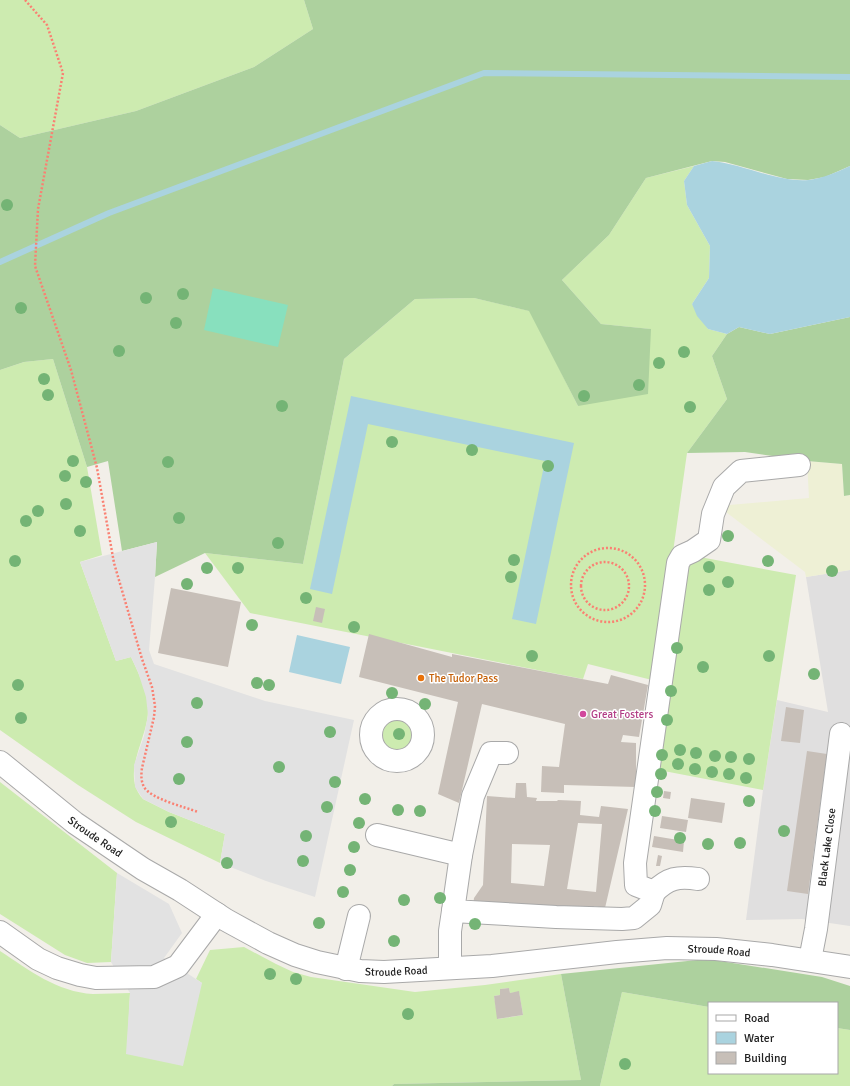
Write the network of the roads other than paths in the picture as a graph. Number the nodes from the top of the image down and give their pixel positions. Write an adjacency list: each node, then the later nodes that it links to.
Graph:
1 (799, 465): 8 (street)
2 (841, 734): 13 (street, Black Lake Close)
3 (507, 753): 6 (street)
4 (0, 762): 10 (street, Stroude Road)
5 (377, 835): 6 (street)
6 (461, 855): 9 (street)
7 (698, 879): 8 (street)
8 (654, 892): 9 (street)
9 (453, 911): 15 (street)
10 (217, 914): 12 (street); 16 (street, Stroude Road)
11 (359, 916): 16 (street)
12 (0, 932)
13 (810, 960): 14 (street, Stroude Road); 15 (street, Stroude Road)
14 (850, 967)
15 (450, 968): 16 (street, Stroude Road)
16 (346, 969)

